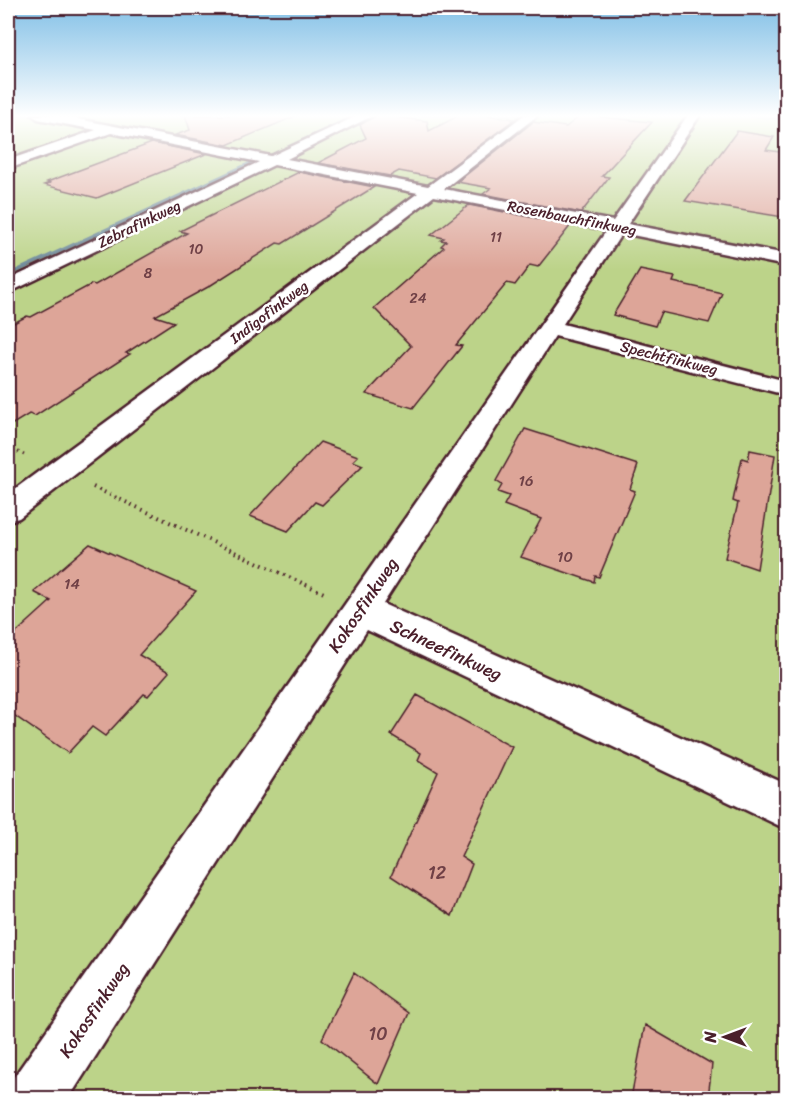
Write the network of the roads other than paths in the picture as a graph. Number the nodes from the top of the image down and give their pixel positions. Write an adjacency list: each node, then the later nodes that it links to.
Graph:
1 (226, 167): 6 (lane, Zebrafinkweg)
2 (257, 167): 10 (lane, Zebrafinkweg)
3 (306, 167): 7 (lane, Rosenbauchfinkweg)
4 (462, 167): 7 (lane, Indigofinkweg)
5 (658, 167): 8 (lane, Kokosfinkweg)
6 (196, 180)
7 (430, 190): 8 (lane, Rosenbauchfinkweg); 13 (lane, Indigofinkweg)
8 (616, 227): 9 (lane, Rosenbauchfinkweg); 11 (lane, Kokosfinkweg)
9 (786, 260)
10 (8, 287)
11 (551, 328): 12 (lane, Spechtfinkweg); 14 (lane, Kokosfinkweg)
12 (786, 388)
13 (8, 510)
14 (360, 610): 15 (lane, Schneefinkweg); 16 (lane, Kokosfinkweg)
15 (786, 807)
16 (35, 1098)

